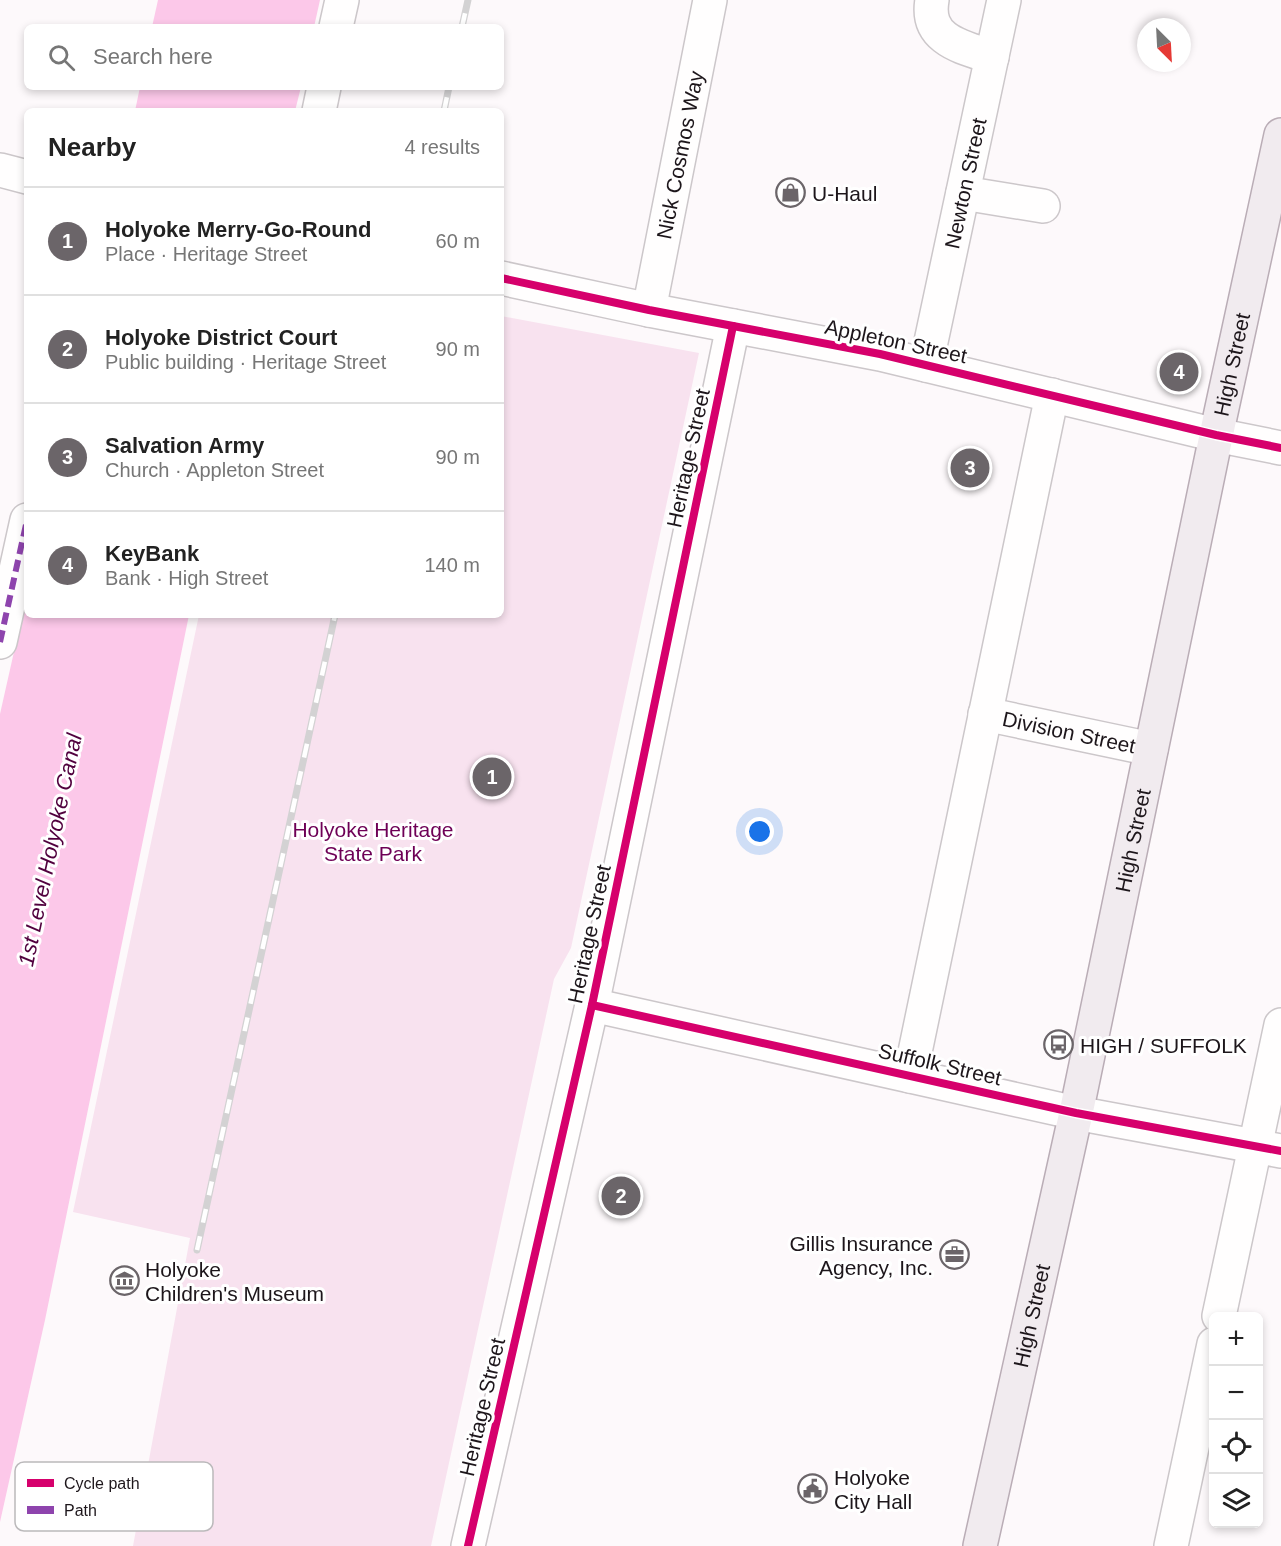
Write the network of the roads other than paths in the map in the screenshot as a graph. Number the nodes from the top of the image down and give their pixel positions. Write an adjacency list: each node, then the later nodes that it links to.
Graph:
1 (342, 0): 5 (street)
2 (710, 0): 15 (street, Nick Cosmos Way)
3 (932, 0): 6 (street)
4 (1004, 0): 6 (street, Newton Street)
5 (337, 24)
6 (992, 57): 12 (street, Newton Street)
7 (323, 90): 8 (street)
8 (320, 108)
9 (1281, 135): 19 (main road, High Street)
10 (0, 170): 11 (street)
11 (24, 176)
12 (963, 193): 13 (street); 17 (street, Newton Street)
13 (1043, 206)
14 (504, 279): 15 (street, Appleton Street)
15 (649, 310): 16 (street, Appleton Street)
16 (733, 326): 17 (street, Appleton Street); 25 (street, Heritage Street)
17 (926, 365): 18 (street, Appleton Street)
18 (1052, 395): 19 (street, Appleton Street); 23 (street)
19 (1216, 435): 20 (street, Appleton Street); 24 (main road, High Street)
20 (1281, 448)
21 (24, 534): 22 (street)
22 (0, 642)
23 (986, 714): 24 (street, Division Street); 27 (street)
24 (1151, 749): 28 (main road, High Street)
25 (592, 1005): 27 (street, Suffolk Street); 32 (street, Heritage Street)
26 (1281, 1025): 29 (street)
27 (910, 1076): 28 (street, Suffolk Street)
28 (1076, 1113): 29 (street, Suffolk Street); 33 (main road, High Street)
29 (1268, 1149): 30 (street)
30 (1220, 1312)
31 (1209, 1366): 34 (street)
32 (468, 1546)
33 (981, 1546)
34 (1171, 1546)

